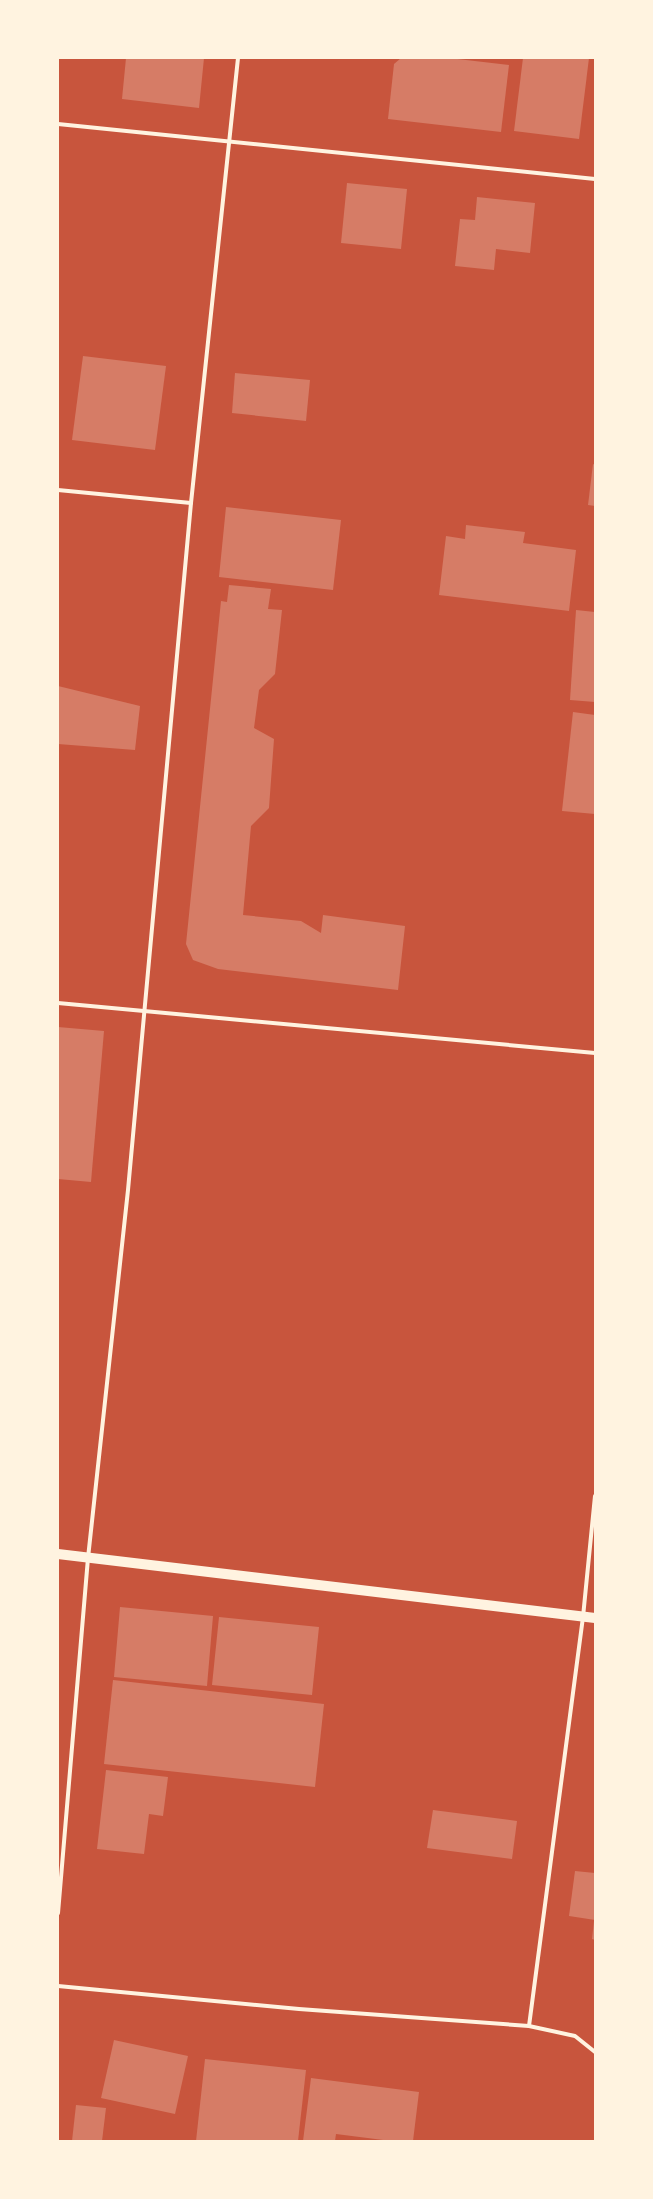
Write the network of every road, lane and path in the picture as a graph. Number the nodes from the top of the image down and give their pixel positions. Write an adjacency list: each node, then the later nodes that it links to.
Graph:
1 (238, 58): 3 (street)
2 (58, 124): 3 (street)
3 (230, 141): 4 (street); 6 (street)
4 (595, 179)
5 (58, 490): 6 (street)
6 (191, 503): 8 (street)
7 (58, 1004): 8 (street)
8 (144, 1011): 9 (street); 12 (street)
9 (595, 1053)
10 (595, 1496): 13 (street)
11 (58, 1554): 12 (main road)
12 (88, 1558): 13 (main road); 15 (street)
13 (583, 1617): 14 (main road); 17 (street)
14 (595, 1618)
15 (58, 1913)
16 (58, 1986): 17 (street)
17 (529, 2026): 18 (street)
18 (595, 2052)

